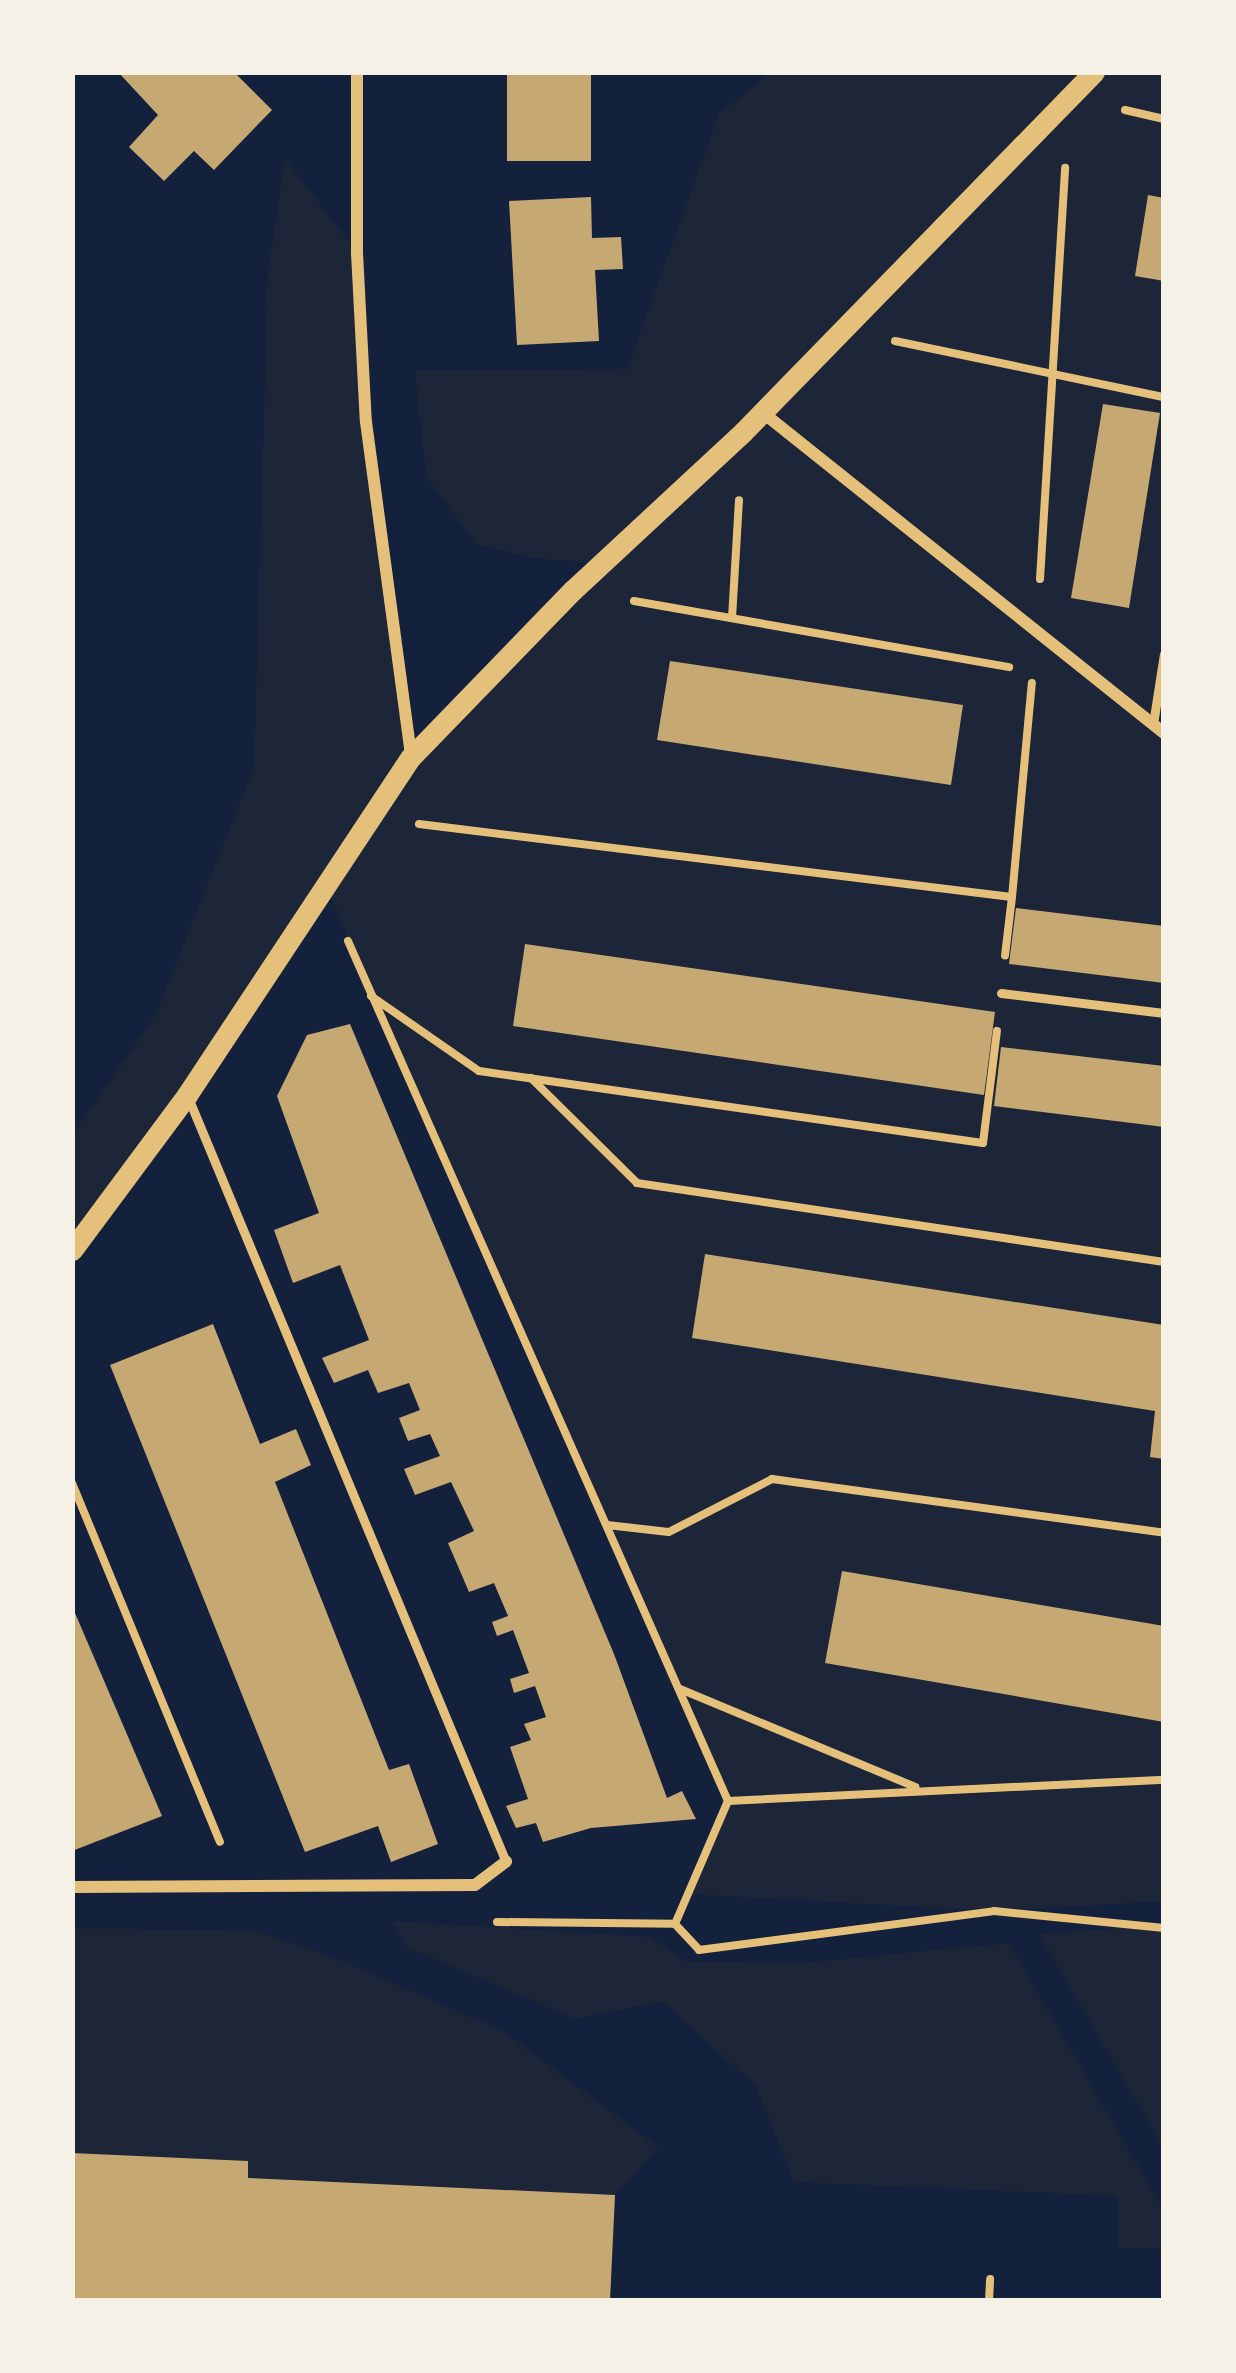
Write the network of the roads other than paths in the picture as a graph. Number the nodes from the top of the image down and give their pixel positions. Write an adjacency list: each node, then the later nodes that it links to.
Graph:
1 (357, 72): 6 (street)
2 (1094, 72): 3 (street)
3 (762, 412): 5 (street); 6 (street)
4 (1164, 654): 5 (lane)
5 (1159, 728)
6 (411, 757): 9 (street)
7 (1001, 993): 8 (lane)
8 (1164, 1013)
9 (187, 1095): 10 (street); 11 (lane)
10 (72, 1250)
11 (506, 1862): 12 (street)
12 (72, 1887)

